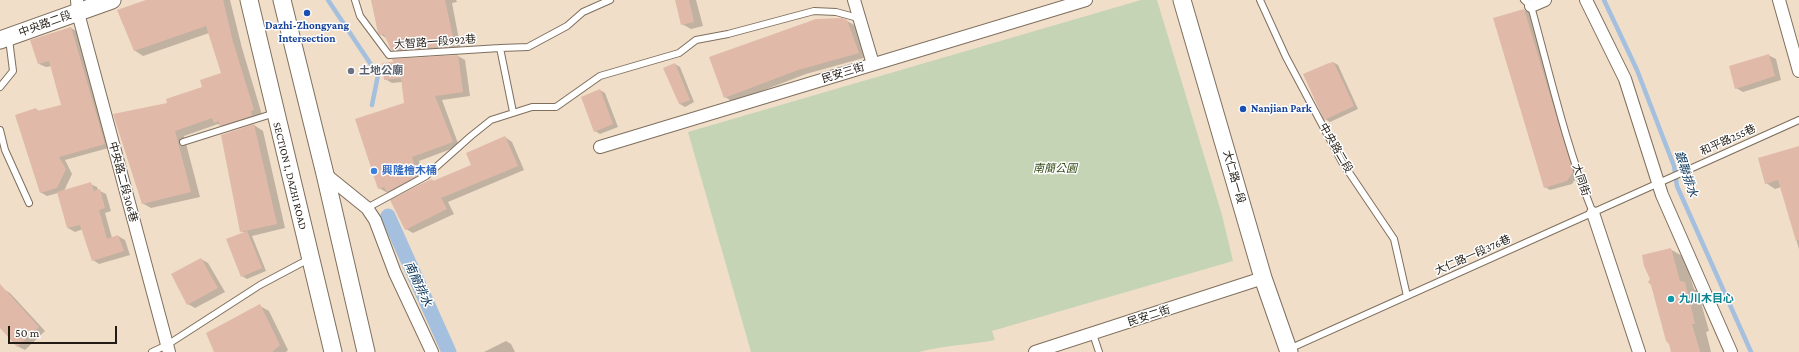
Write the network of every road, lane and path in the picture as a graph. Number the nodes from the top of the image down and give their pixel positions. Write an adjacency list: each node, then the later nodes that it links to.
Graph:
1 (112, 0): 14 (street, 中央路二段)
2 (249, 0): 22 (street, SECTION 1, DAZHI ROAD)
3 (282, 0): 27 (street)
4 (355, 0): 17 (lane, 大智路一段992巷)
5 (610, 0): 17 (lane)
6 (854, 0): 15 (street)
7 (1086, 0): 18 (street, 民安三街)
8 (1182, 0): 33 (street, 大仁路一段)
9 (1260, 0): 34 (lane, 中央路二段)
10 (1545, 0): 13 (street)
11 (1586, 0): 28 (street)
12 (1779, 0): 19 (street)
13 (1528, 3): 31 (lane, 大同街)
14 (77, 6): 16 (street, 中央路二段); 36 (street, 中央路二段306巷)
15 (858, 18): 18 (street); 21 (lane)
16 (4, 39): 20 (lane)
17 (500, 48): 21 (lane)
18 (873, 64): 26 (street, 民安三街)
19 (1799, 71)
20 (0, 87)
21 (513, 112): 30 (lane)
22 (275, 113): 25 (lane); 32 (street, SECTION 1, DAZHI ROAD)
23 (1799, 120): 28 (lane, 和平路255巷)
24 (0, 130): 29 (lane)
25 (183, 142)
26 (600, 147)
27 (325, 174): 30 (street); 40 (street)
28 (1662, 181): 31 (lane, 大仁路一段376巷); 45 (street)
29 (29, 203)
30 (367, 208): 41 (street)
31 (1593, 213): 34 (lane, 大仁路一段376巷); 44 (street, 大同街)
32 (310, 259): 36 (lane); 39 (street, SECTION 1, DAZHI ROAD)
33 (1263, 278): 35 (street, 民安二街); 37 (street, 大仁路一段)
34 (1407, 296): 37 (lane, 大仁路一段376巷)
35 (1093, 334): 42 (street, 民安二街); 43 (lane)
36 (168, 349): 38 (lane)
37 (1286, 351)
38 (152, 352)
39 (334, 352)
40 (366, 352)
41 (432, 352)
42 (1035, 352)
43 (1099, 352)
44 (1640, 352)
45 (1731, 352)

